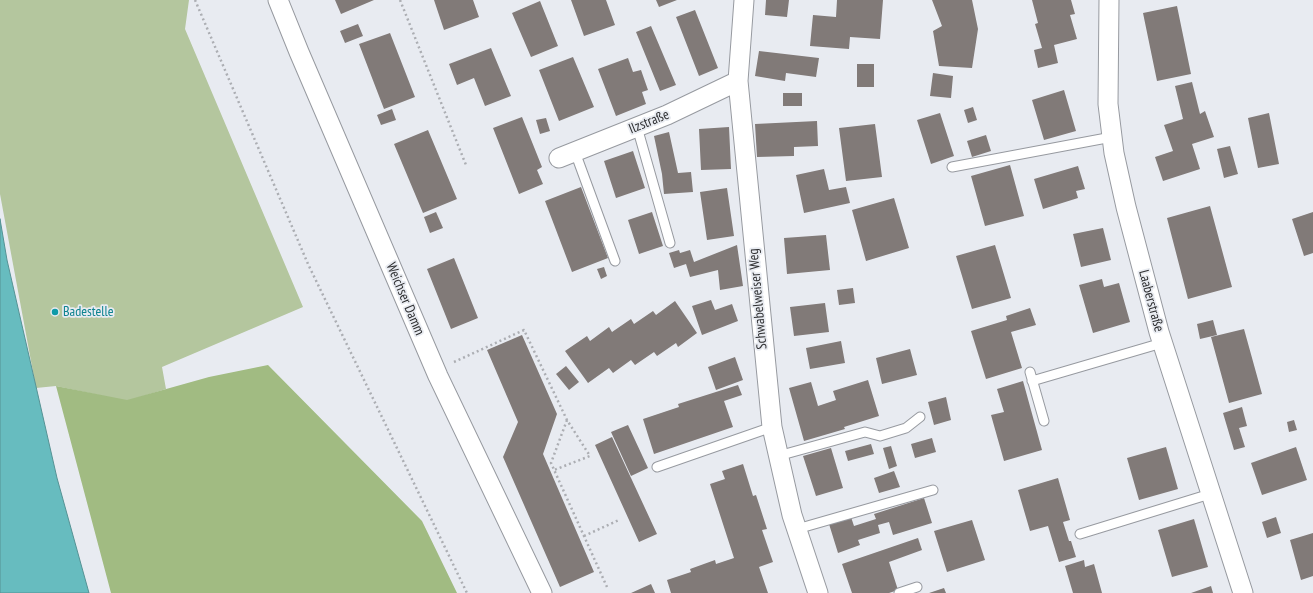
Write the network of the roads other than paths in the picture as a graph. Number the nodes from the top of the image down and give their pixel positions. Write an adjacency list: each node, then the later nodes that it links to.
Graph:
1 (278, 0): 22 (street, Weichser Damm)
2 (744, 0): 4 (street, Schwabelweiser Weg)
3 (1109, 0): 6 (street, Laaberstraße)
4 (738, 81): 5 (street, Ilzstraße); 14 (street, Schwabelweiser Weg)
5 (637, 127): 7 (street, Ilzstraße); 9 (lane)
6 (1112, 136): 8 (lane); 11 (street, Laaberstraße)
7 (567, 155): 10 (lane)
8 (952, 167)
9 (670, 243)
10 (615, 261)
11 (1162, 343): 13 (lane); 18 (street, Laaberstraße)
12 (920, 417): 15 (lane)
13 (1044, 421)
14 (772, 428): 15 (street, Schwabelweiser Weg); 16 (lane)
15 (778, 456): 19 (street, Schwabelweiser Weg)
16 (657, 467)
17 (933, 490): 19 (lane)
18 (1210, 494): 20 (lane); 25 (street, Laaberstraße)
19 (797, 529): 23 (street, Schwabelweiser Weg)
20 (1080, 534)
21 (917, 587): 24 (lane)
22 (542, 593)
23 (818, 593)
24 (900, 593)
25 (1243, 593)

